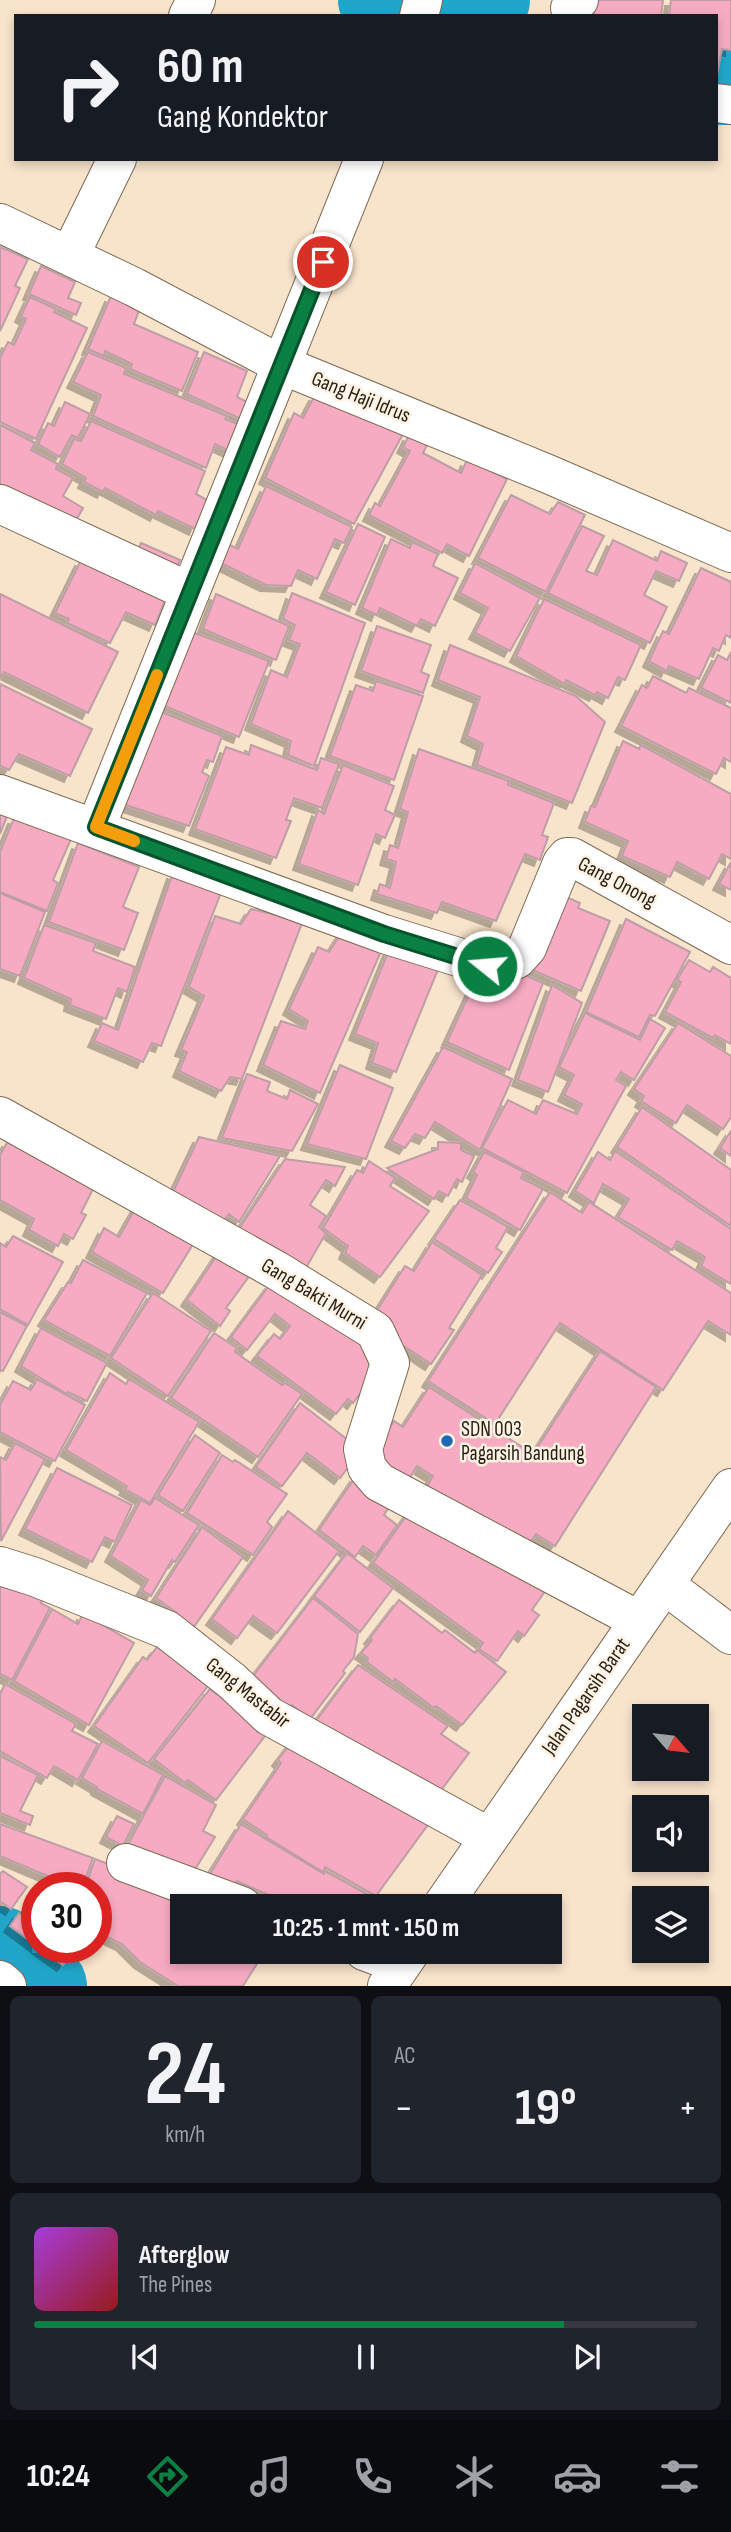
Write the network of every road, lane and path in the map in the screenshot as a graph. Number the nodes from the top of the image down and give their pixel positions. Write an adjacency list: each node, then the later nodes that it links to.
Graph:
1 (116, 161): 4 (street)
2 (363, 161): 5 (street)
3 (0, 223): 4 (street, Gang Haji Idrus)
4 (70, 255): 5 (street, Gang Haji Idrus)
5 (282, 365): 7 (street, Gang Haji Idrus); 8 (street)
6 (0, 504): 8 (street)
7 (729, 549)
8 (190, 592): 10 (street)
9 (0, 794): 10 (street, Gang Onong)
10 (96, 827): 11 (street, Gang Onong)
11 (731, 945)
12 (0, 1116): 16 (street, Gang Bakti Murni)
13 (731, 1488): 15 (street, Jalan Pagarsih Barat)
14 (0, 1566): 18 (street, Gang Mastabir)
15 (665, 1586): 16 (street, Jalan Pagarsih Barat); 17 (street)
16 (638, 1620): 18 (street, Jalan Pagarsih Barat)
17 (731, 1636)
18 (489, 1837): 21 (street, Jalan Pagarsih Barat)
19 (126, 1863): 20 (street)
20 (210, 1894)
21 (450, 1894)
22 (0, 1980): 23 (street)
23 (7, 1986)

